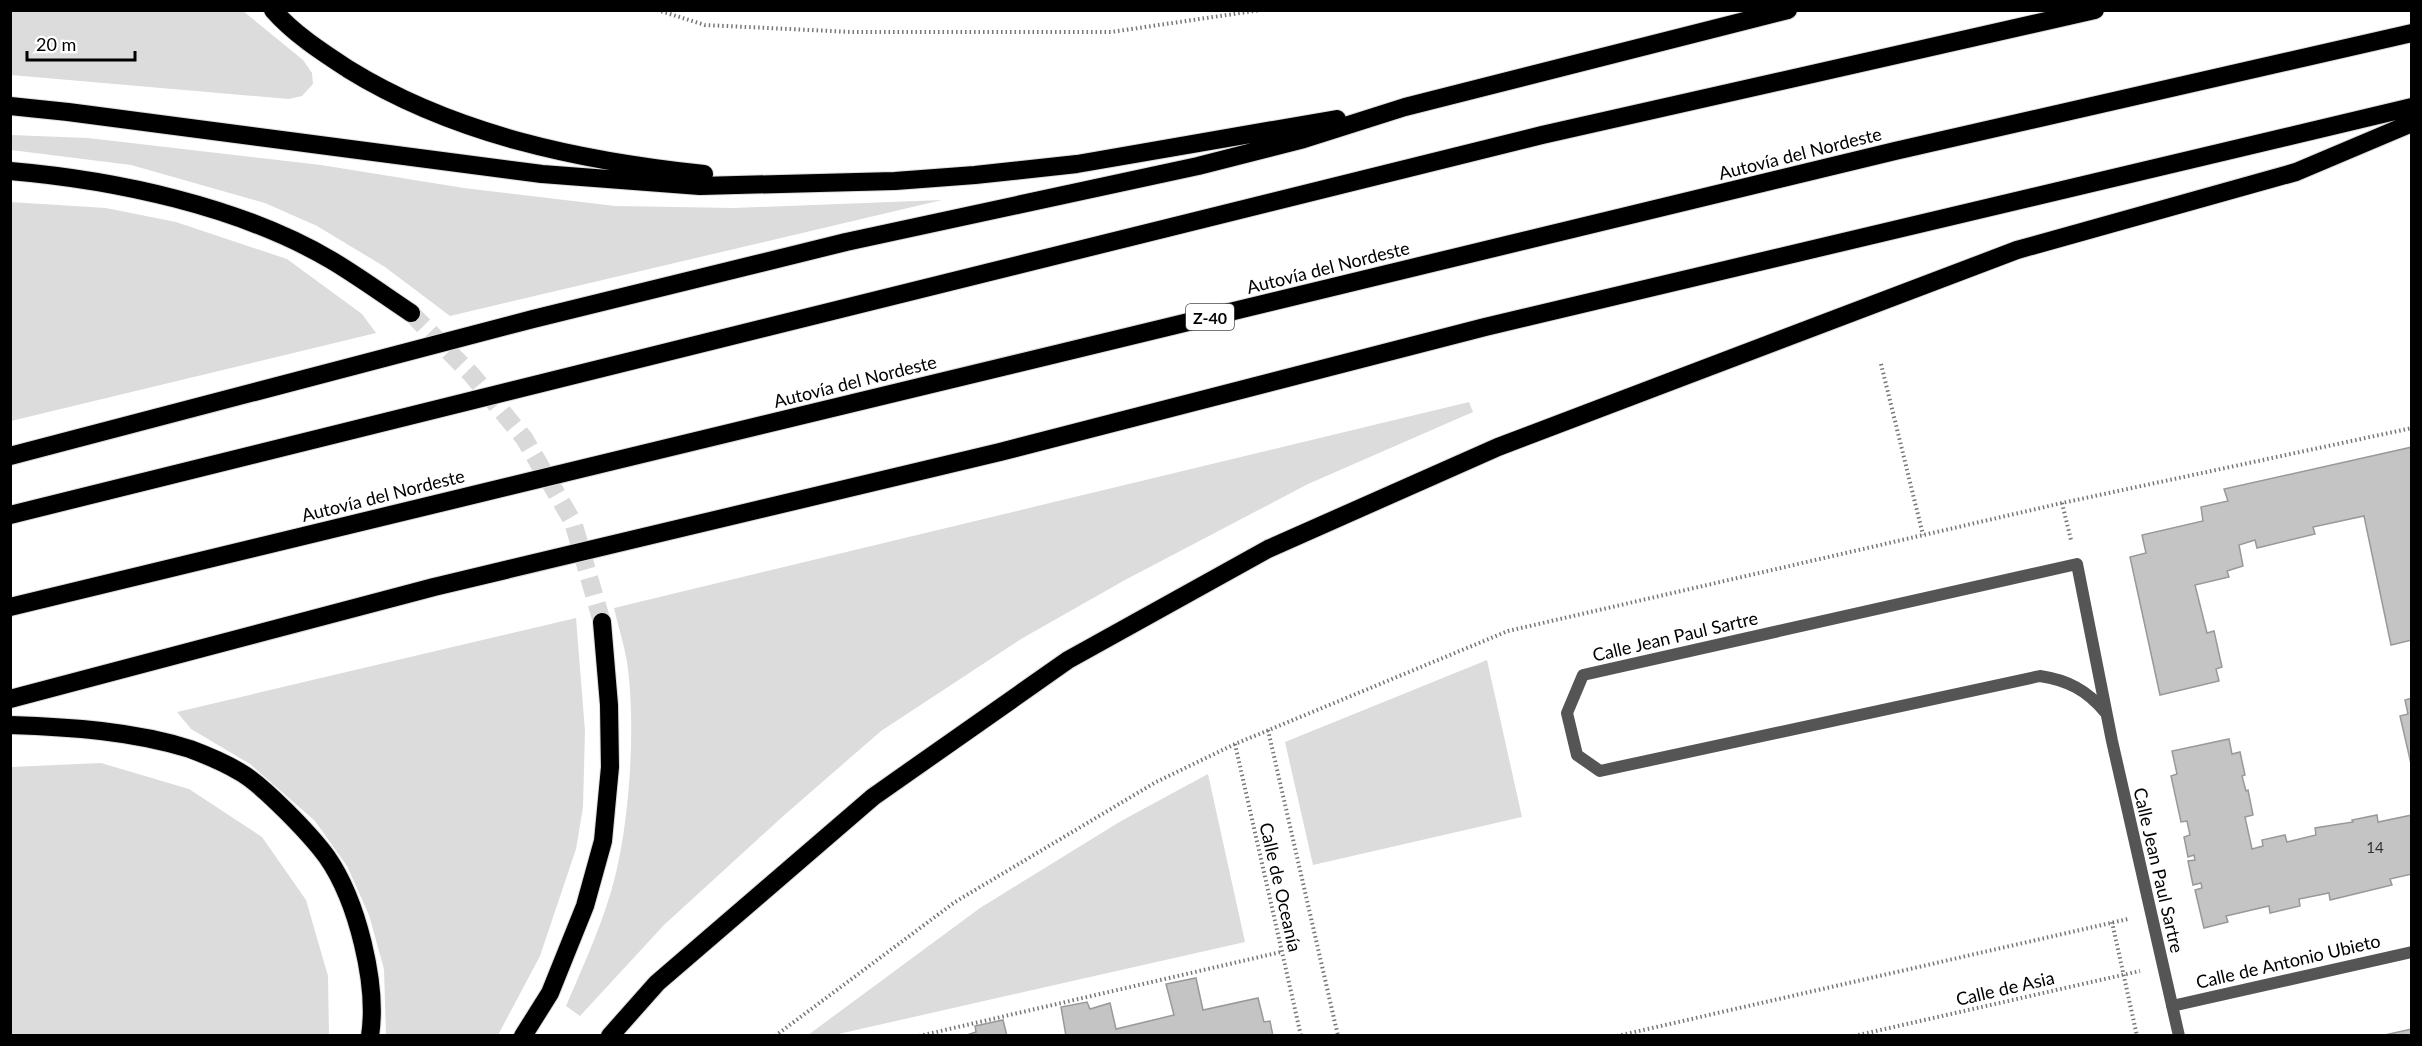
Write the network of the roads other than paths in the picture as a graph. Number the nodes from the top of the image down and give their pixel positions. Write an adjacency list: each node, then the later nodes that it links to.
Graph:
1 (273, 10): 10 (highway)
2 (1788, 10): 6 (highway)
3 (2095, 10): 13 (highway)
4 (2412, 33): 14 (highway, Autovía del Nordeste / Z-40)
5 (10, 106): 10 (highway)
6 (1405, 107): 10 (highway); 12 (highway)
7 (2412, 107): 16 (highway)
8 (2412, 123): 23 (highway)
9 (10, 171): 11 (highway)
10 (792, 183)
11 (411, 313)
12 (10, 456)
13 (10, 515)
14 (10, 607)
15 (602, 622): 22 (highway)
16 (10, 699)
17 (2106, 711): 17 (lane, Calle Jean Paul Sartre); 20 (lane, Calle Jean Paul Sartre)
18 (10, 724): 21 (highway)
19 (2412, 952): 20 (lane, Calle de Antonio Ubieto)
20 (2172, 1006): 24 (lane, Calle Jean Paul Sartre)
21 (370, 1035)
22 (523, 1035)
23 (610, 1035)
24 (2179, 1035)

